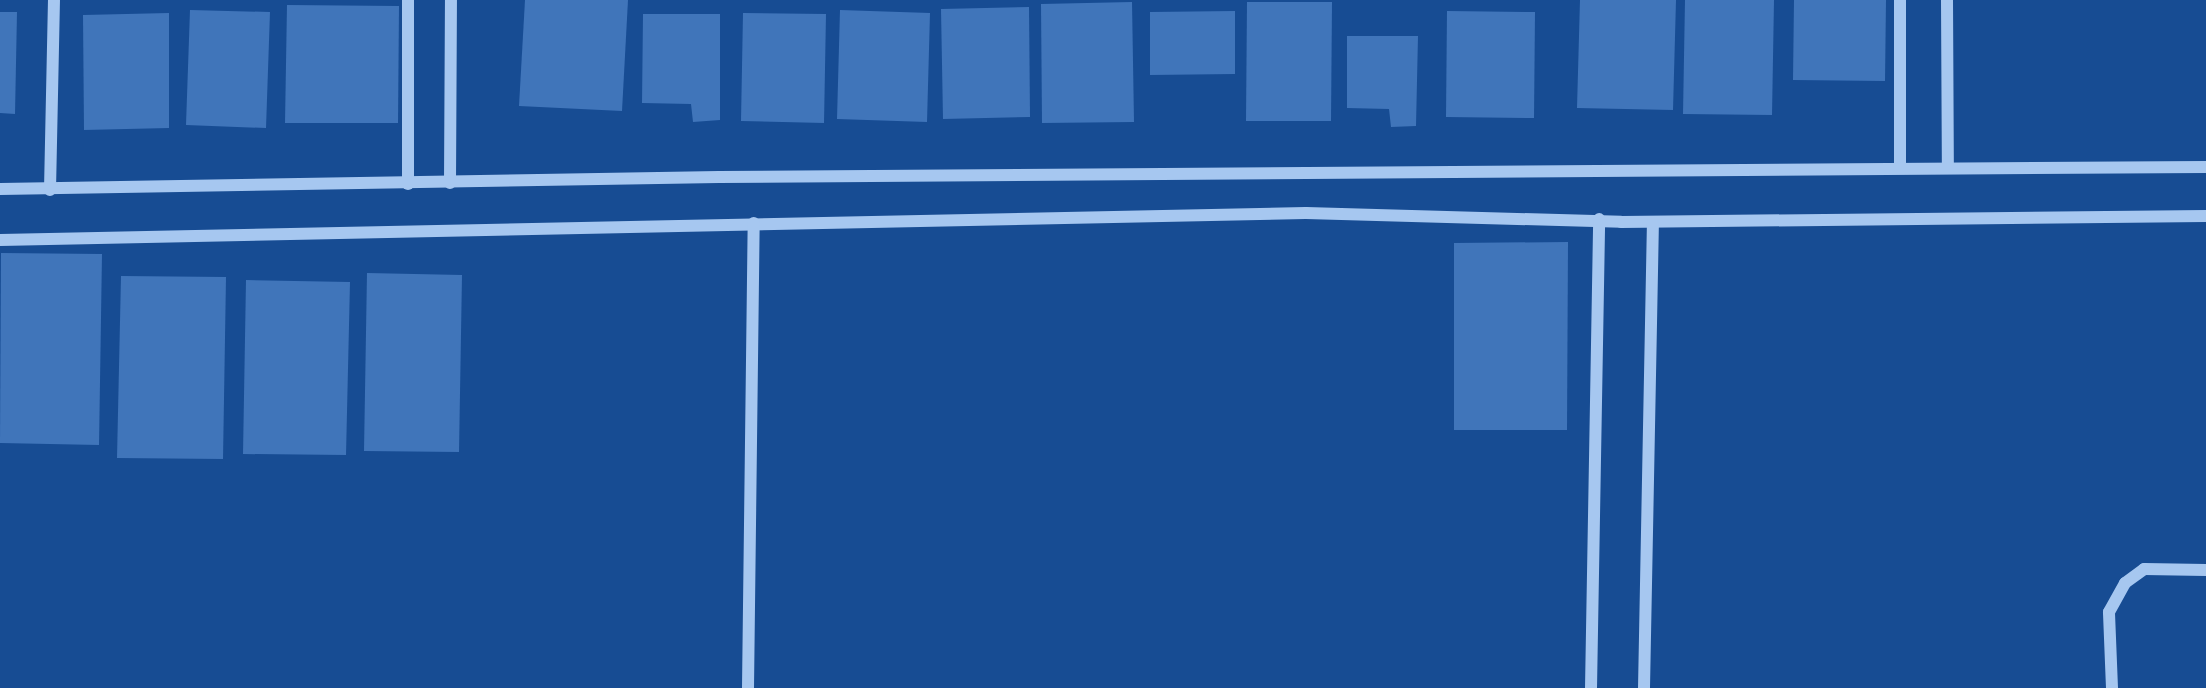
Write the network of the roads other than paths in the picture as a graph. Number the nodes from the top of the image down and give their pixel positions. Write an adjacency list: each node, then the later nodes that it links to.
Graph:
1 (54, 0): 12 (street)
2 (408, 0): 10 (street)
3 (451, 0): 9 (street)
4 (1900, 0): 8 (street)
5 (1947, 0): 6 (street)
6 (1948, 167): 7 (street); 8 (street)
7 (2206, 167)
8 (1900, 168): 9 (street)
9 (450, 183): 10 (street)
10 (408, 184): 12 (street)
11 (0, 189): 12 (street)
12 (50, 190)
13 (2206, 216): 15 (street)
14 (1599, 219): 15 (street); 16 (street); 20 (street)
15 (1653, 222): 21 (street)
16 (754, 223): 17 (street); 19 (street)
17 (0, 240)
18 (2206, 570): 22 (street)
19 (748, 688)
20 (1591, 688)
21 (1644, 688)
22 (2112, 688)

